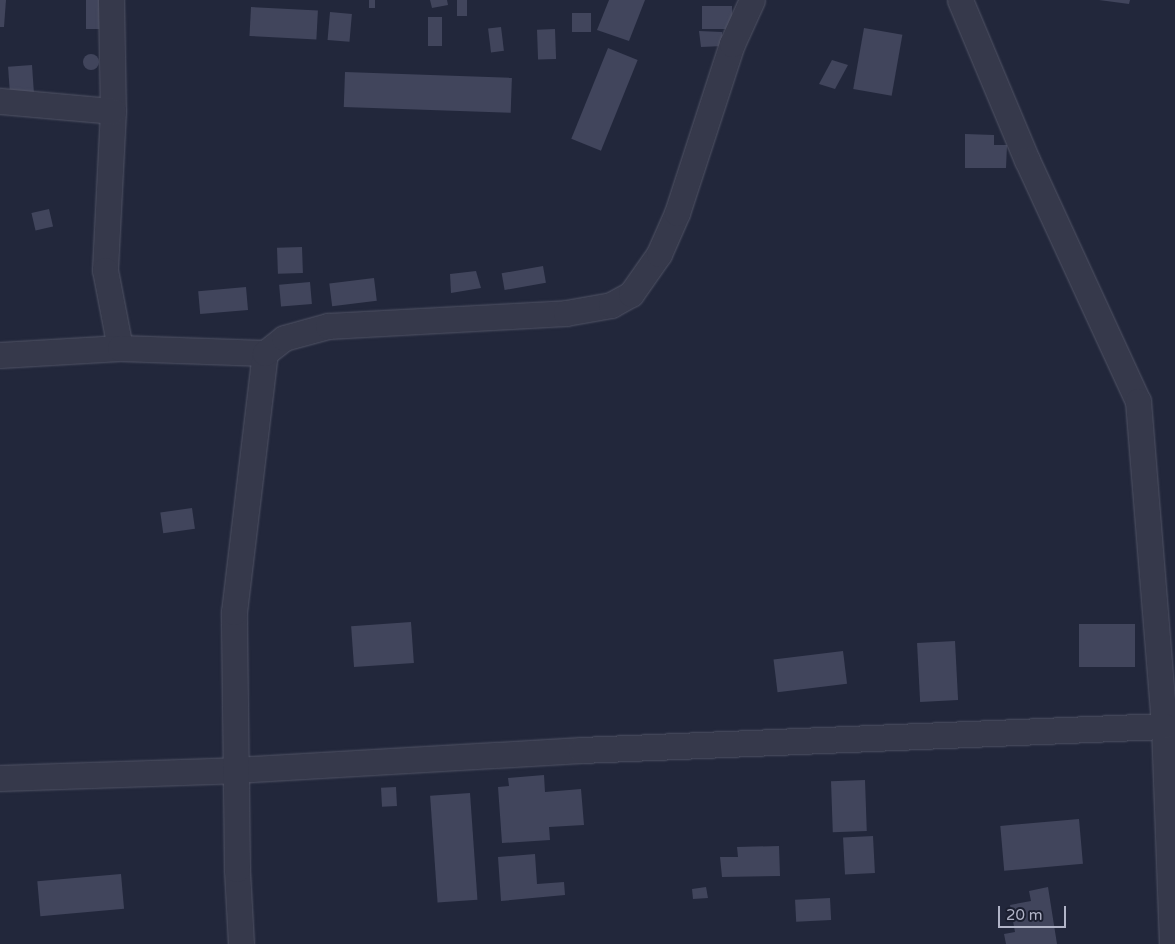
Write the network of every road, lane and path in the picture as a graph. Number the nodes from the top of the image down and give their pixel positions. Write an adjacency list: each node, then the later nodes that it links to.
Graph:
1 (110, 0): 5 (street)
2 (752, 0): 7 (street)
3 (960, 0): 9 (street)
4 (0, 101): 5 (street)
5 (113, 111): 6 (street)
6 (120, 348): 7 (street); 8 (street)
7 (266, 353): 10 (street)
8 (0, 355)
9 (1164, 726): 10 (street); 13 (street)
10 (235, 770): 11 (street); 12 (street)
11 (0, 778)
12 (241, 944)
13 (1172, 944)

